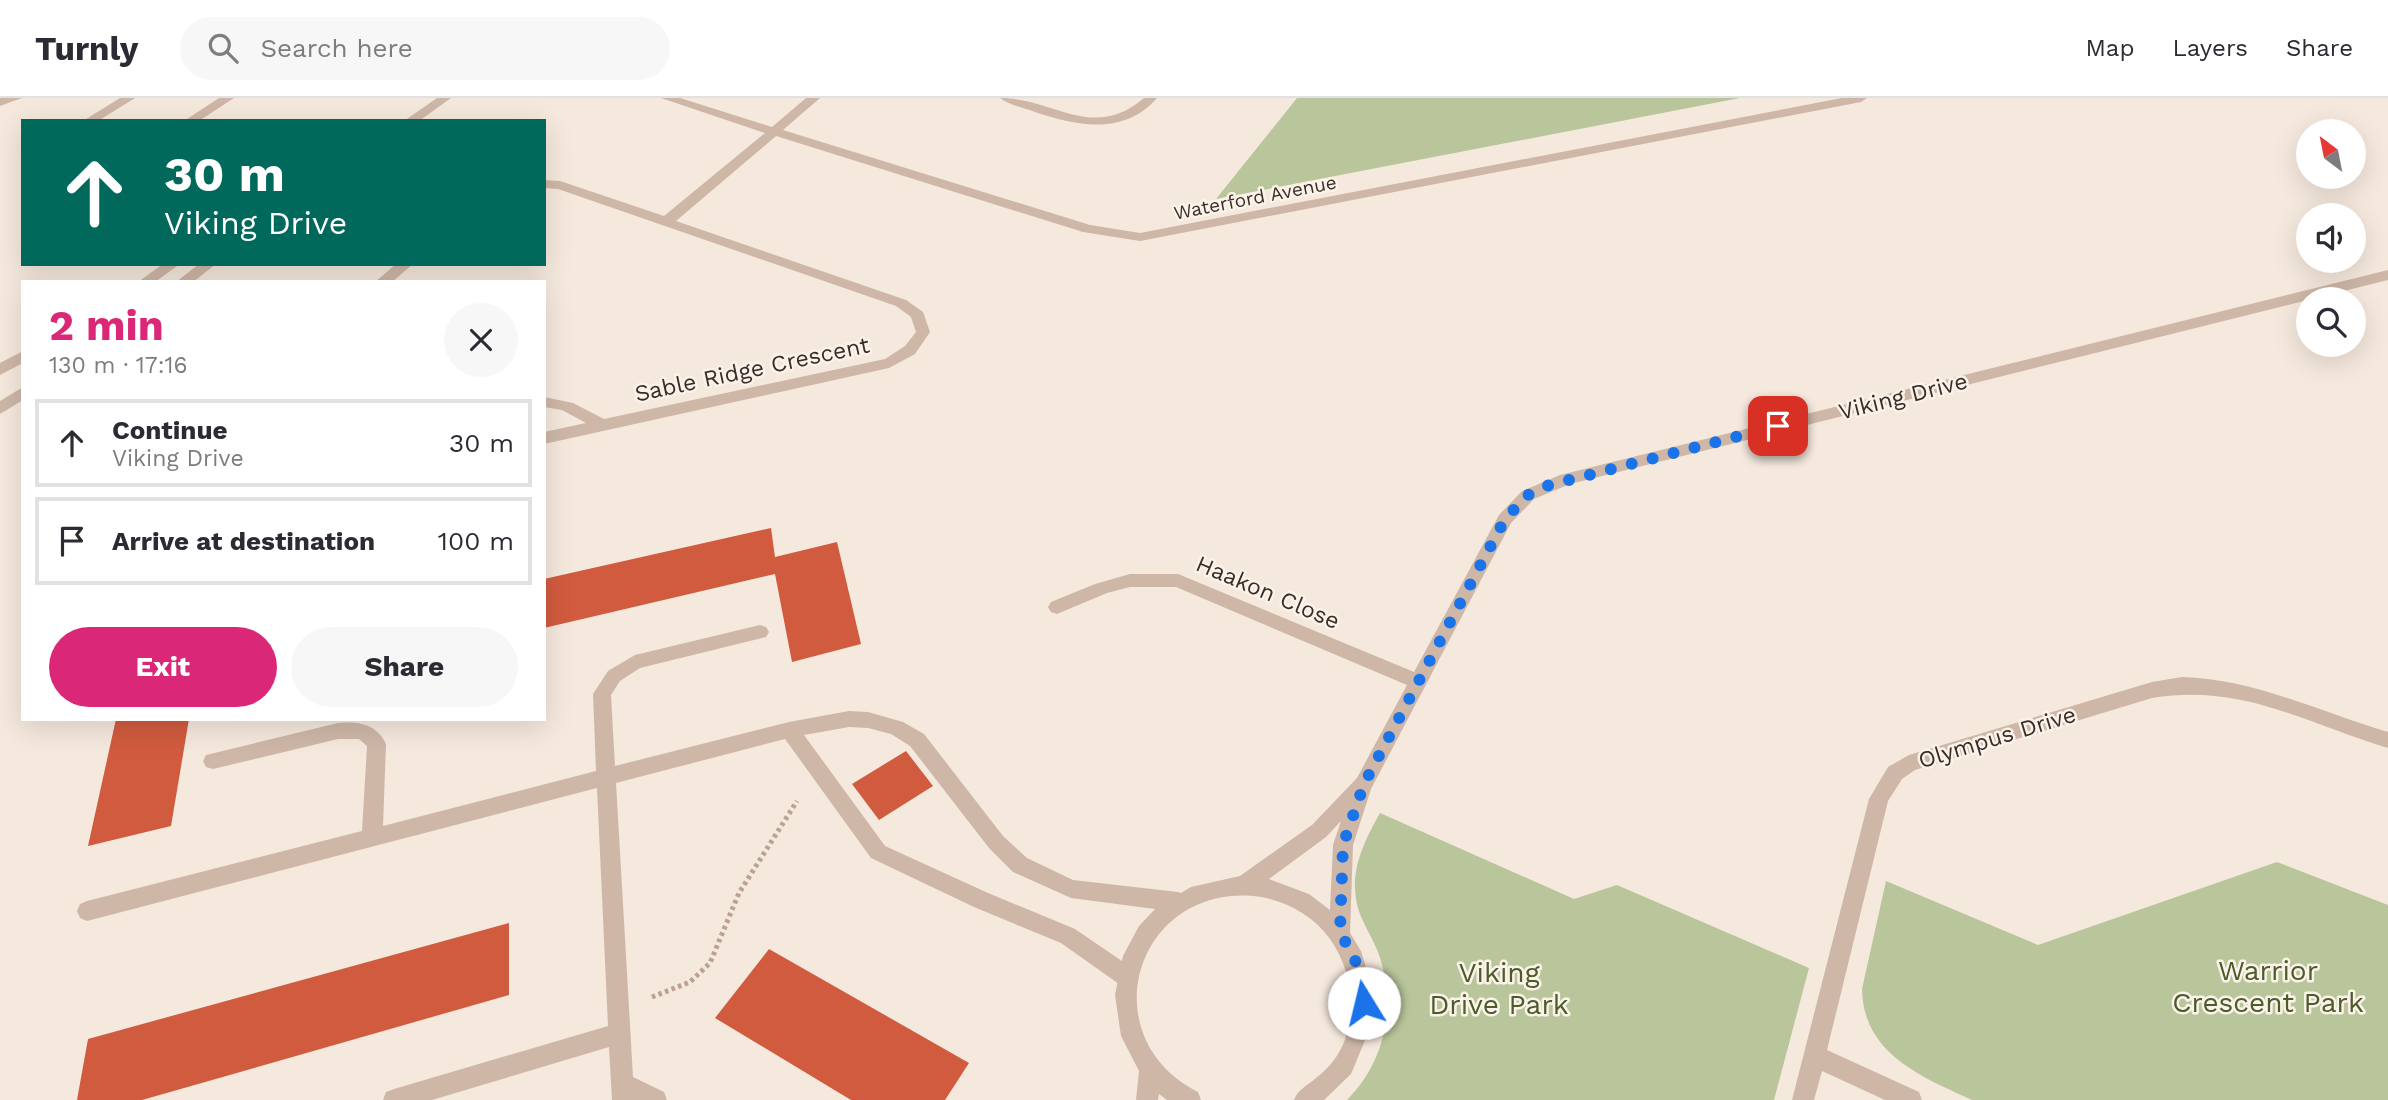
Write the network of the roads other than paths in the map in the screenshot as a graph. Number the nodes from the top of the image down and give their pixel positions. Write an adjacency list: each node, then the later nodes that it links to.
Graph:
1 (16, 98): 10 (street)
2 (130, 98): 11 (street)
3 (228, 98): 12 (street)
4 (445, 98): 13 (street)
5 (667, 98): 14 (street, Waterford Avenue)
6 (814, 98): 14 (street)
7 (1006, 98): 8 (street)
8 (1151, 98)
9 (1861, 98): 14 (street, Waterford Avenue)
10 (0, 102)
11 (93, 119)
12 (193, 119)
13 (413, 119)
14 (774, 131): 16 (street)
15 (546, 184): 16 (street, Sable Ridge Crescent)
16 (666, 222): 29 (street, Sable Ridge Crescent)
17 (170, 266): 21 (street)
18 (206, 266): 22 (street)
19 (402, 266): 23 (street)
20 (2388, 275): 33 (street, Viking Drive)
21 (148, 280)
22 (186, 280)
23 (385, 280)
24 (21, 357): 25 (street)
25 (0, 370)
26 (21, 393): 28 (street)
27 (546, 402): 29 (street)
28 (0, 408)
29 (601, 425): 30 (street, Sable Ridge Crescent)
30 (546, 438)
31 (1057, 607): 33 (street, Haakon Close)
32 (760, 632): 37 (street)
33 (1418, 682): 38 (street, Viking Drive)
34 (789, 730): 37 (street); 41 (street); 44 (street)
35 (2388, 740): 46 (street, Olympus Drive)
36 (213, 761): 39 (street)
37 (605, 777): 39 (street); 45 (street)
38 (1364, 784): 40 (street, Viking Drive); 43 (street)
39 (372, 838): 42 (street)
40 (1246, 884): 41 (street); 43 (street)
41 (1178, 902): 44 (street)
42 (87, 911)
43 (1340, 932): 53 (street)
44 (1127, 977): 47 (street)
45 (619, 1022): 48 (street); 49 (street)
46 (1814, 1056): 54 (street, Olympus Drive); 55 (street)
47 (1150, 1069): 51 (street); 52 (street)
48 (623, 1091): 50 (street)
49 (394, 1100)
50 (656, 1100)
51 (1147, 1100)
52 (1189, 1100)
53 (1305, 1100)
54 (1803, 1100)
55 (1911, 1100)

